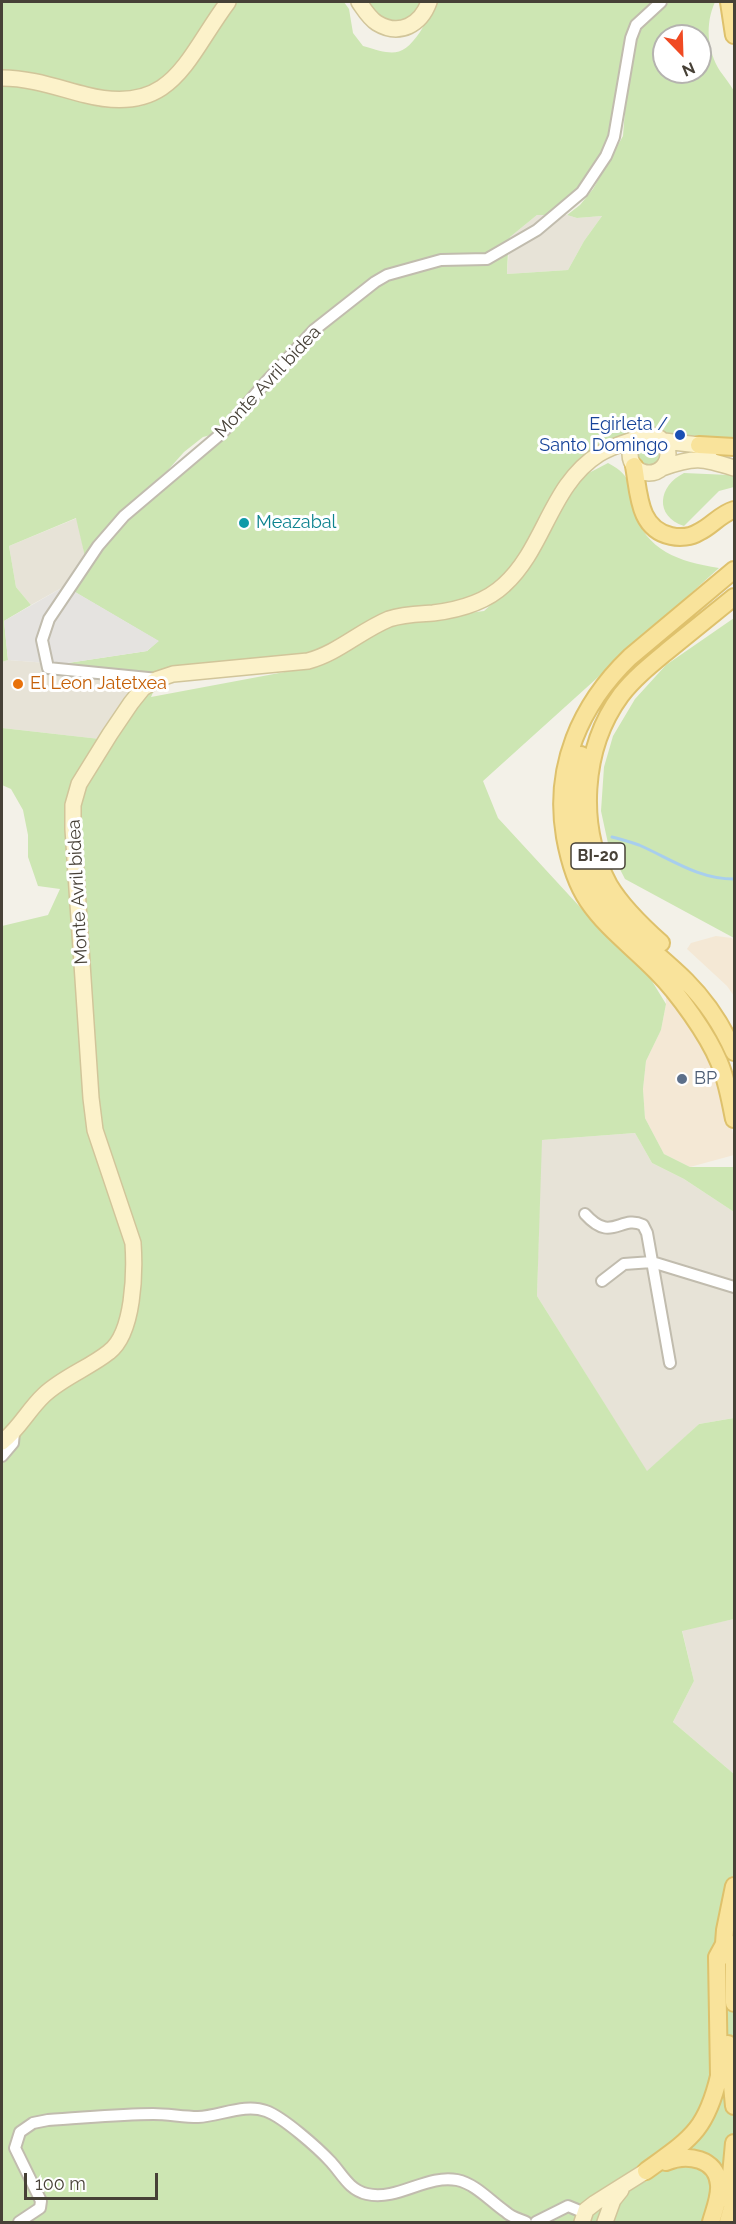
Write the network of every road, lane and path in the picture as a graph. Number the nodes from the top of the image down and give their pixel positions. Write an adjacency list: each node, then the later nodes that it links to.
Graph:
1 (228, 2): 7 (street)
2 (358, 2): 3 (street)
3 (429, 2)
4 (661, 2): 24 (street, Monte Avril bidea)
5 (729, 2): 6 (main road)
6 (735, 35)
7 (2, 78)
8 (641, 437): 9 (street); 13 (street, Monte Avril bidea); 14 (street)
9 (664, 441): 10 (street); 15 (street)
10 (699, 445): 11 (main road); 12 (street)
11 (735, 447)
12 (735, 459)
13 (590, 461): 14 (street); 24 (street, Monte Avril bidea)
14 (633, 464): 15 (street); 17 (main road)
15 (662, 468): 16 (street)
16 (735, 468)
17 (735, 510)
18 (735, 570): 21 (main road)
19 (735, 580): 23 (main road, BI-20)
20 (735, 597): 23 (main road, BI-20)
21 (699, 601): 23 (main road); 27 (main road)
22 (735, 602): 23 (main road)
23 (689, 625): 25 (main road, BI-20); 26 (main road, BI-20)
24 (158, 679): 33 (street, Monte Avril bidea)
25 (735, 1027)
26 (735, 1052)
27 (735, 1119)
28 (585, 1214): 29 (street)
29 (652, 1262): 30 (street); 31 (street); 32 (street)
30 (602, 1281)
31 (735, 1287)
32 (670, 1363)
33 (14, 1432): 34 (street, Monte Avril bidea); 35 (street)
34 (2, 1442)
35 (2, 1456)
36 (735, 1886): 37 (main road)
37 (729, 1945): 38 (main road); 39 (main road); 41 (main road)
38 (735, 2003)
39 (735, 2106)
40 (735, 2143): 51 (main road)
41 (646, 2171): 42 (street); 50 (main road)
42 (630, 2181): 45 (street); 49 (street)
43 (735, 2201): 52 (main road)
44 (735, 2211): 53 (main road)
45 (583, 2218): 48 (street)
46 (19, 2223): 47 (street)
47 (526, 2223)
48 (536, 2223)
49 (605, 2223)
50 (711, 2223)
51 (717, 2223)
52 (728, 2223)
53 (733, 2223)

